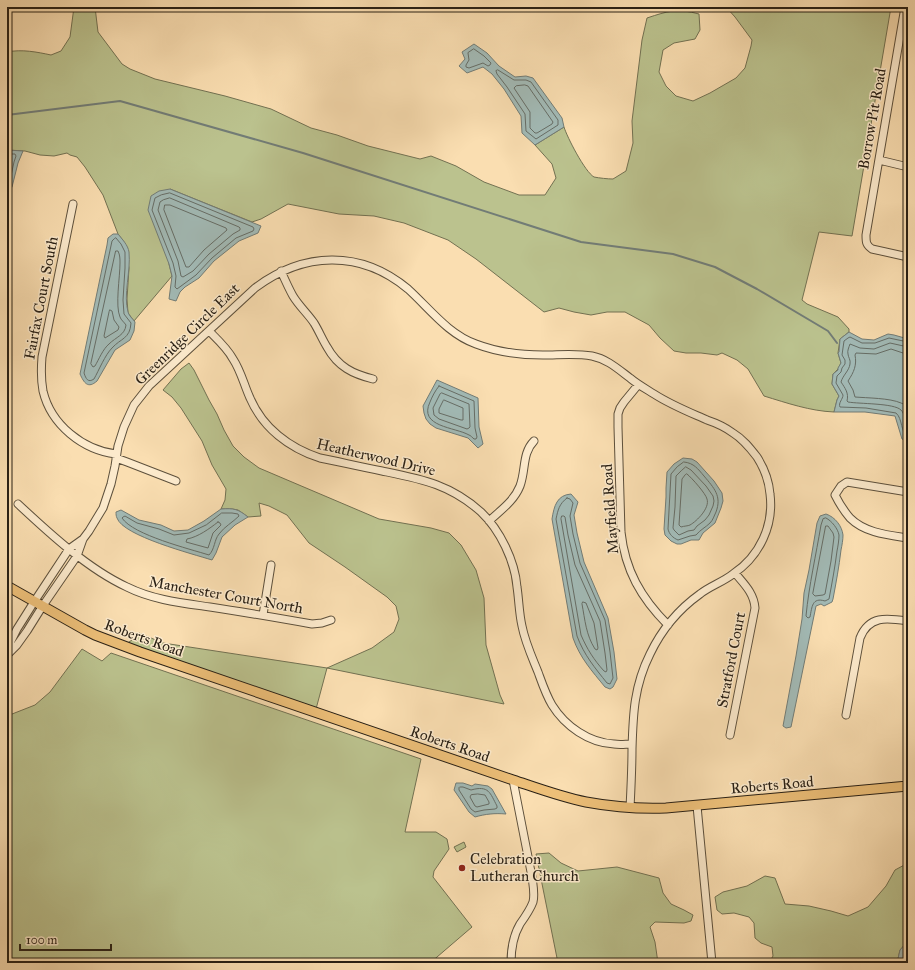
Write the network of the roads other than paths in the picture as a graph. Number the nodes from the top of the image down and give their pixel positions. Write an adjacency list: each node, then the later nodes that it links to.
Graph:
1 (905, 7): 2 (street, Borrow Pit Road)
2 (878, 160): 3 (street); 5 (street, Borrow Pit Road)
3 (908, 167)
4 (73, 204): 11 (street, Fairfax Court South)
5 (908, 257)
6 (281, 272): 7 (street, Greenridge Circle East); 8 (street); 9 (street, Greenridge Circle East)
7 (209, 331): 11 (street, Greenridge Circle East); 15 (street, Heatherwood Drive)
8 (374, 379)
9 (638, 385): 21 (street, Greenridge Circle East); 28 (street, Mayfield Road)
10 (534, 441): 15 (street)
11 (116, 456): 12 (street, Fairfax Court South); 17 (street, Greenridge Circle East)
12 (176, 481)
13 (908, 492): 16 (street)
14 (18, 504): 18 (street, Manchester Court North)
15 (489, 521): 33 (street, Heatherwood Drive)
16 (908, 538)
17 (83, 539): 18 (street, Greenridge Circle East); 19 (street, Greenridge Circle East)
18 (69, 549): 19 (street, Manchester Court North); 23 (street, Greenridge Circle East)
19 (77, 556): 24 (street, Greenridge Circle East); 25 (street, Manchester Court North)
20 (271, 565): 25 (street)
21 (735, 573): 28 (street, Greenridge Circle East); 32 (street, Stratford Court)
22 (7, 586): 23 (main road, Roberts Road)
23 (34, 602): 24 (main road, Roberts Road); 29 (street, Greenridge Circle East)
24 (42, 607): 30 (street, Greenridge Circle East); 34 (main road, Roberts Road)
25 (263, 615): 26 (street, Manchester Court North)
26 (331, 620)
27 (908, 621): 31 (street)
28 (668, 625): 33 (street, Greenridge Circle East)
29 (7, 649)
30 (7, 655)
31 (846, 715)
32 (730, 735)
33 (632, 744): 37 (street, Greenridge Circle East)
34 (513, 780): 37 (main road, Roberts Road); 38 (street)
35 (908, 786): 36 (main road, Roberts Road)
36 (697, 806): 37 (main road, Roberts Road); 39 (street)
37 (630, 808)
38 (511, 963)
39 (712, 963)

